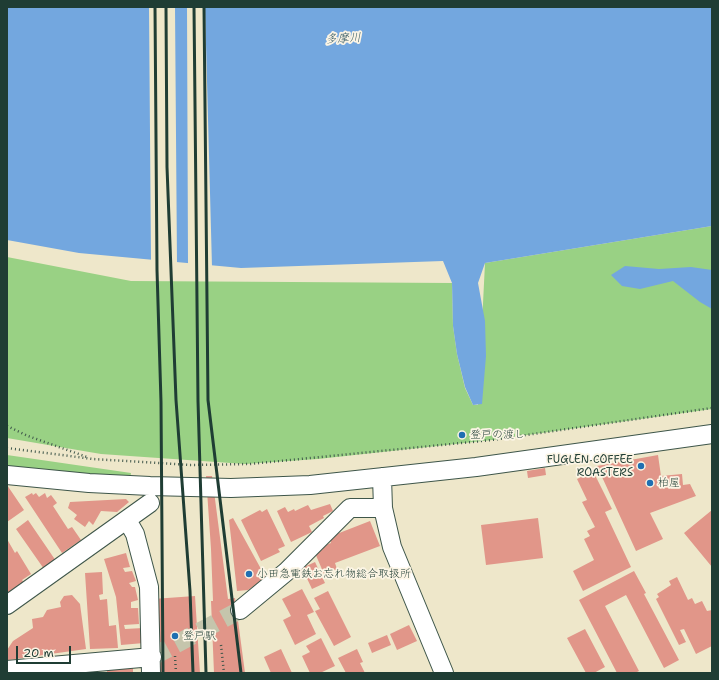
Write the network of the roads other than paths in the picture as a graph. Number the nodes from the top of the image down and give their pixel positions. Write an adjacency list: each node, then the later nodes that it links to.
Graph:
1 (712, 434): 3 (street)
2 (7, 475): 3 (street)
3 (382, 477): 5 (street)
4 (150, 503): 6 (street)
5 (383, 508): 8 (street); 11 (street)
6 (127, 520): 7 (street); 9 (street)
7 (7, 605)
8 (240, 610)
9 (152, 665): 10 (street)
10 (7, 670)
11 (444, 673)

